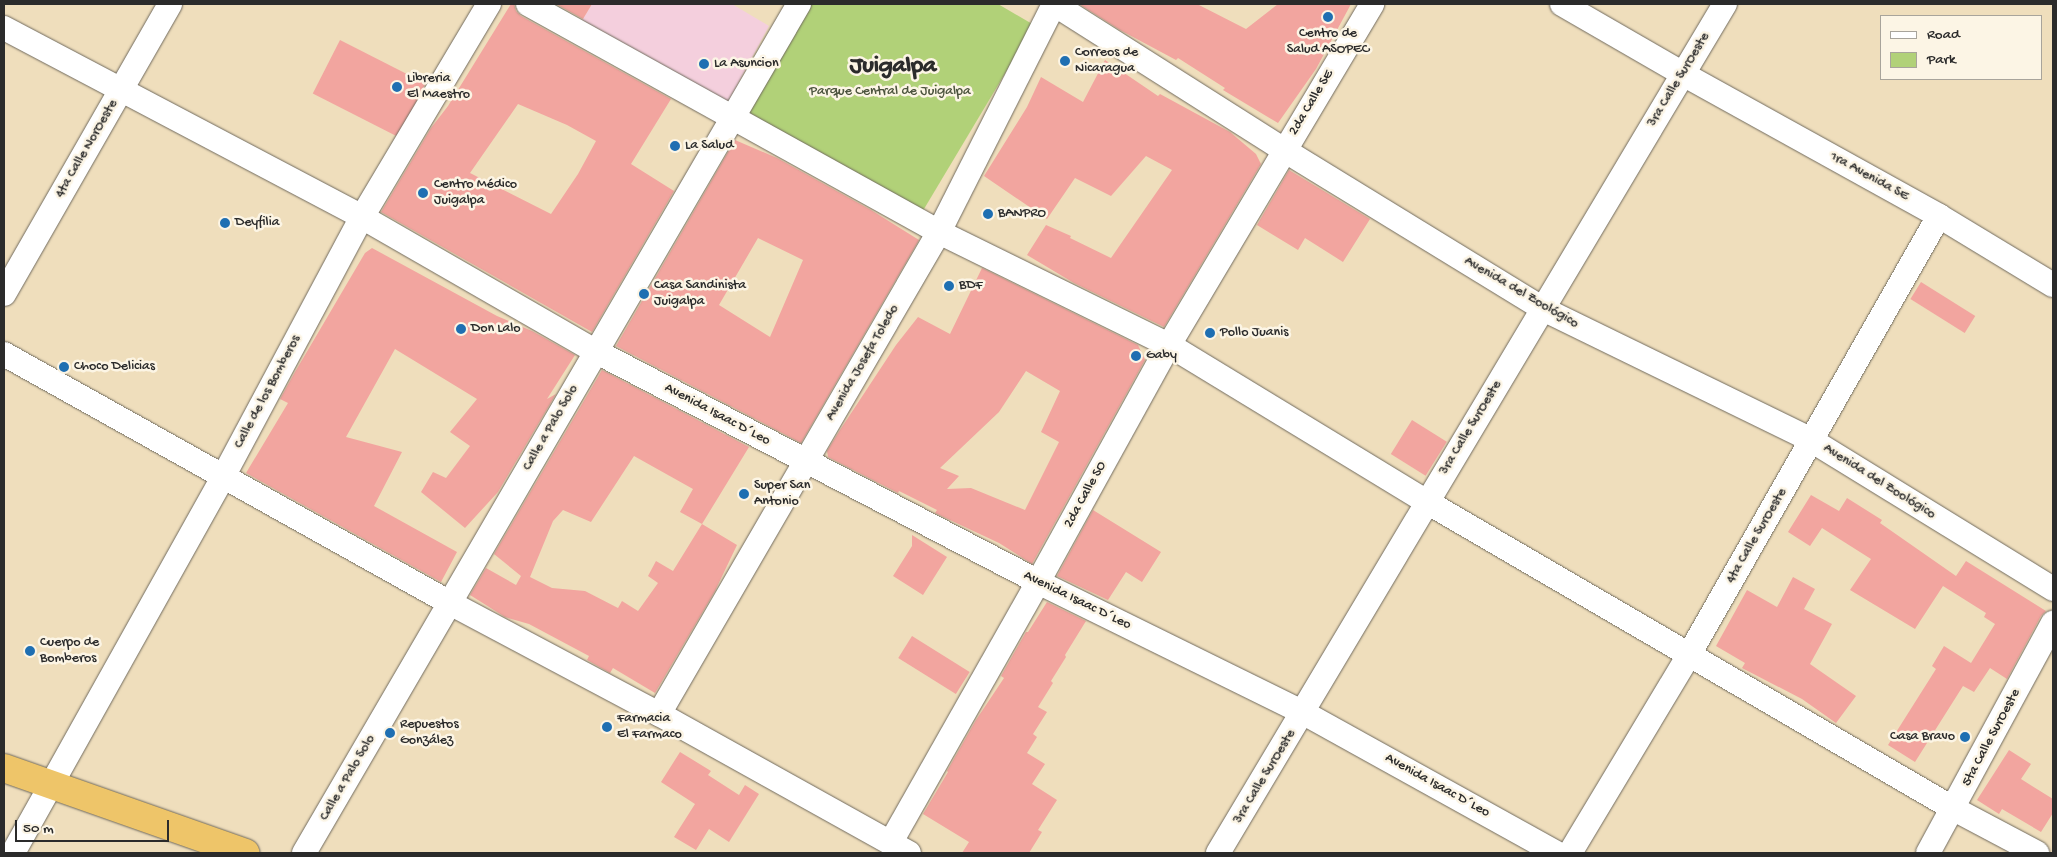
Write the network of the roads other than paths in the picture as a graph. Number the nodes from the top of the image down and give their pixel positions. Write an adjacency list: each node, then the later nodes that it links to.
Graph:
1 (170, 4): 11 (street, 4ta Calle NorOeste)
2 (489, 4): 14 (street, Calle de los Bomberos)
3 (528, 4): 12 (street)
4 (799, 4): 12 (street, Calle a Palo Solo)
5 (1054, 4): 13 (street, Avenida del Zoológico); 16 (street, Avenida Josefa Toledo)
6 (1372, 4): 13 (street, 2da Calle SE)
7 (1562, 4): 10 (street, 1ra Avenida SE)
8 (1725, 4): 10 (street, 3ra Calle SurOeste)
9 (4, 28): 11 (street, Avenida Isaac D´Leo)
10 (1683, 74): 15 (street, 1ra Avenida SE); 19 (street, 3ra Calle SurOeste)
11 (121, 89): 14 (street, Avenida Isaac D´Leo); 18 (street, 4ta Calle NorOeste)
12 (733, 116): 16 (street); 21 (street, Calle a Palo Solo)
13 (1284, 150): 19 (street, Avenida del Zoológico); 20 (street, 2da Calle SO)
14 (362, 216): 21 (street, Avenida Isaac D´Leo); 25 (street, Calle de los Bomberos)
15 (1939, 216): 17 (street, 1ra Avenida SE); 23 (street, 4ta Calle SurOeste)
16 (939, 232): 20 (street); 24 (street, Avenida Josefa Toledo)
17 (2053, 285)
18 (4, 294)
19 (1543, 309): 23 (street, Avenida del Zoológico); 26 (street, 3ra Calle SurOeste)
20 (1169, 345): 26 (street); 27 (street, 2da Calle SO)
21 (595, 351): 24 (street, Avenida Isaac D´Leo); 29 (street, Calle a Palo Solo)
22 (4, 354): 25 (street)
23 (1811, 440): 28 (street, Avenida del Zoológico); 31 (street, 4ta Calle SurOeste)
24 (806, 462): 27 (street, Avenida Isaac D´Leo); 33 (street, Avenida Josefa Toledo)
25 (222, 477): 29 (street); 35 (street, Calle de los Bomberos)
26 (1427, 502): 31 (street); 32 (street, 3ra Calle SurOeste)
27 (1038, 582): 32 (street, Avenida Isaac D´Leo); 37 (street, 2da Calle SO)
28 (2053, 589)
29 (450, 602): 33 (street); 40 (street, Calle a Palo Solo)
30 (2053, 623): 36 (street, 5ta Calle SurOeste)
31 (1690, 653): 36 (street); 43 (street, 4ta Calle SurOeste)
32 (1304, 712): 41 (street, 3ra Calle SurOeste); 42 (street, Avenida Isaac D´Leo)
33 (659, 714): 37 (street)
34 (4, 768): 35 (highway)
35 (50, 783): 38 (street, Calle de los Bomberos); 39 (highway)
36 (1954, 808): 44 (street, 5ta Calle SurOeste); 45 (street)
37 (900, 847)
38 (13, 853)
39 (246, 853)
40 (304, 853)
41 (1218, 853)
42 (1557, 853)
43 (1570, 853)
44 (1928, 853)
45 (2037, 853)

